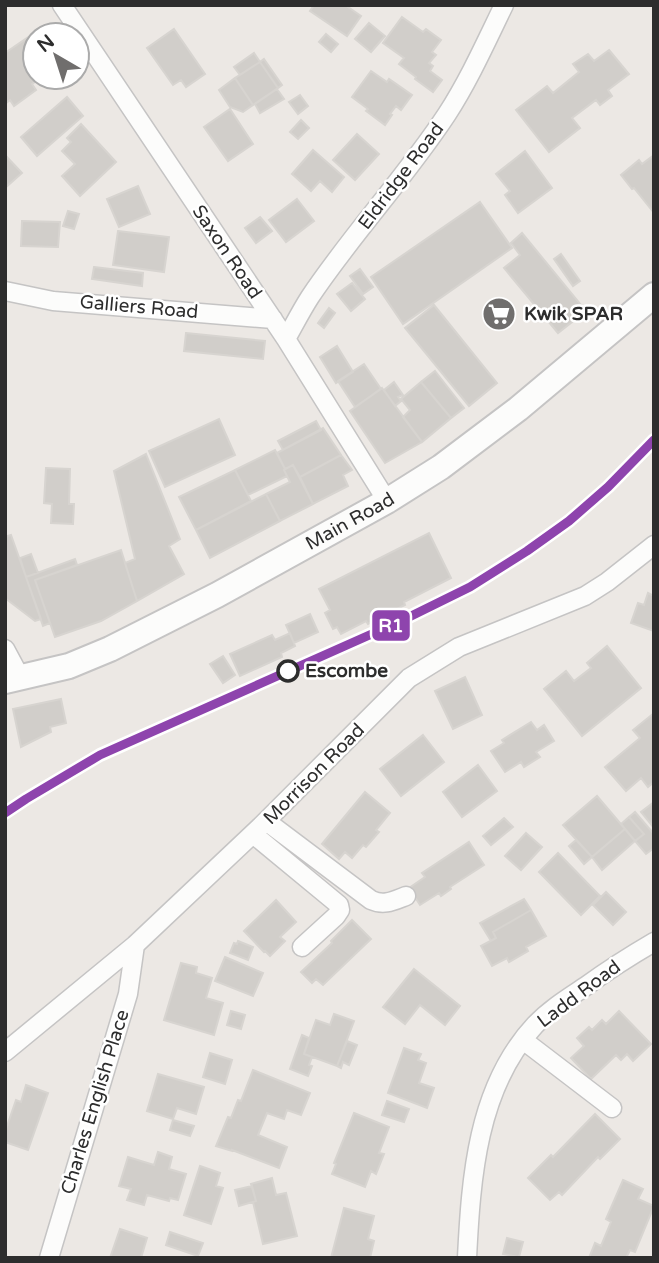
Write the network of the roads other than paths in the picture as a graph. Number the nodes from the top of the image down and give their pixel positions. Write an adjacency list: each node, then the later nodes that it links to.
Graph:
1 (62, 5): 5 (street, Saxon Road)
2 (504, 5): 6 (street, Eldridge Road)
3 (5, 291): 5 (street, Galliers Road)
4 (654, 295): 7 (main road, Main Road)
5 (273, 320): 6 (street, Saxon Road)
6 (286, 339): 7 (street, Saxon Road)
7 (387, 501): 10 (main road, Main Road)
8 (654, 545): 11 (street, Morrison Road)
9 (5, 649): 10 (street)
10 (13, 679)
11 (259, 827): 12 (street); 14 (street, Morrison Road); 15 (street)
12 (406, 896)
13 (654, 942): 16 (street, Ladd Road)
14 (135, 946): 17 (street, Morrison Road); 19 (street, Charles English Place)
15 (302, 947)
16 (523, 1040): 18 (street); 20 (street, Ladd Road)
17 (5, 1052)
18 (612, 1108)
19 (49, 1258)
20 (467, 1258)

